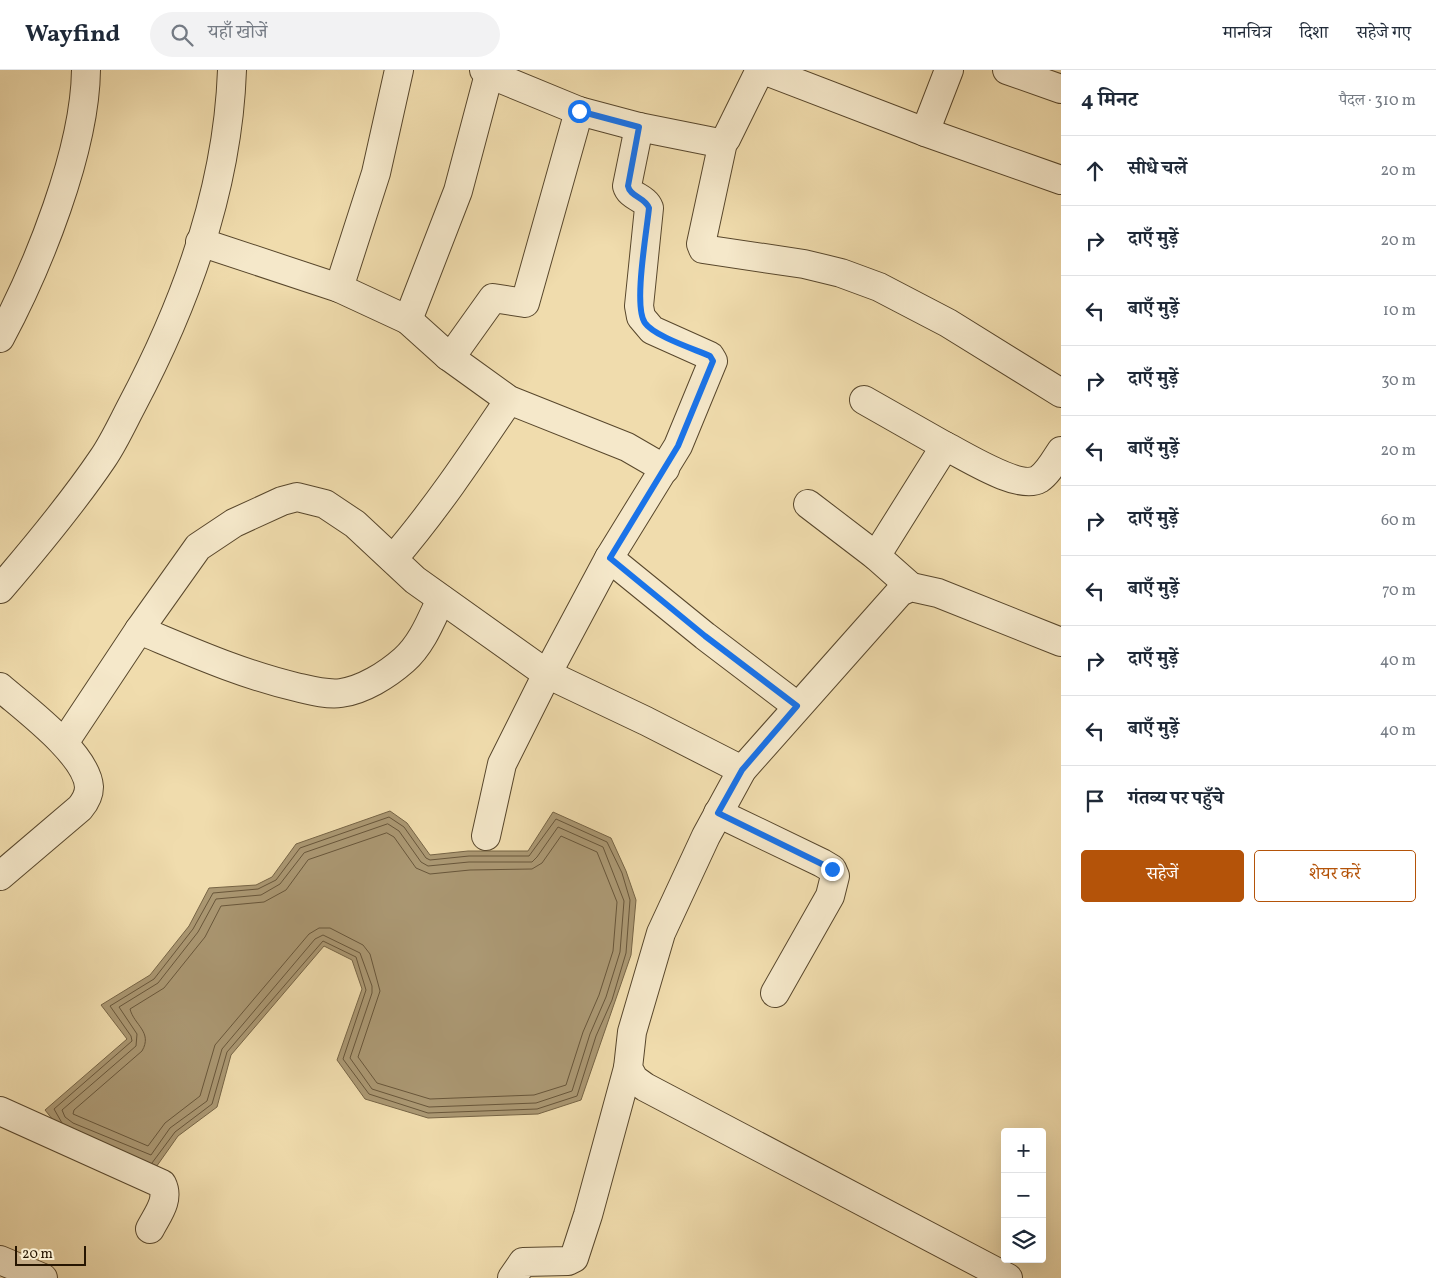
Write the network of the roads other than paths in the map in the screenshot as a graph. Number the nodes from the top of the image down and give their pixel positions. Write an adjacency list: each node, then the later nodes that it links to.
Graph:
1 (86, 70): 16 (street)
2 (232, 70): 13 (street)
3 (399, 70): 14 (street)
4 (949, 70): 10 (street)
5 (1008, 70): 7 (street)
6 (487, 72): 8 (street); 15 (street)
7 (1061, 89)
8 (579, 111): 9 (street); 17 (street)
9 (639, 127): 11 (street); 23 (street)
10 (925, 132): 11 (street); 12 (street)
11 (723, 142): 18 (street)
12 (1061, 180)
13 (200, 242): 14 (street); 29 (street)
14 (339, 288): 15 (street)
15 (408, 320): 17 (street)
16 (0, 338)
17 (448, 356): 19 (street)
18 (1061, 393)
19 (509, 400): 23 (street); 27 (street)
20 (864, 400): 21 (street)
21 (945, 446): 22 (street); 25 (street)
22 (1061, 451)
23 (665, 469): 26 (street)
24 (808, 504): 25 (street)
25 (876, 556): 28 (street)
26 (610, 558): 33 (street); 35 (street)
27 (393, 559): 30 (street); 31 (street)
28 (911, 587): 32 (street); 35 (street)
29 (0, 589)
30 (442, 599): 31 (street); 33 (street)
31 (139, 630): 36 (street)
32 (1061, 642)
33 (547, 674): 37 (street); 39 (street)
34 (0, 687): 36 (street)
35 (797, 706): 37 (street)
36 (64, 743): 40 (street)
37 (742, 770): 38 (street)
38 (718, 813): 41 (street); 42 (street)
39 (486, 836)
40 (0, 876)
41 (775, 992)
42 (628, 1068): 47 (street); 48 (street)
43 (0, 1111): 44 (street)
44 (150, 1229)
45 (0, 1260): 46 (street)
46 (43, 1278)
47 (512, 1278)
48 (1008, 1278)

